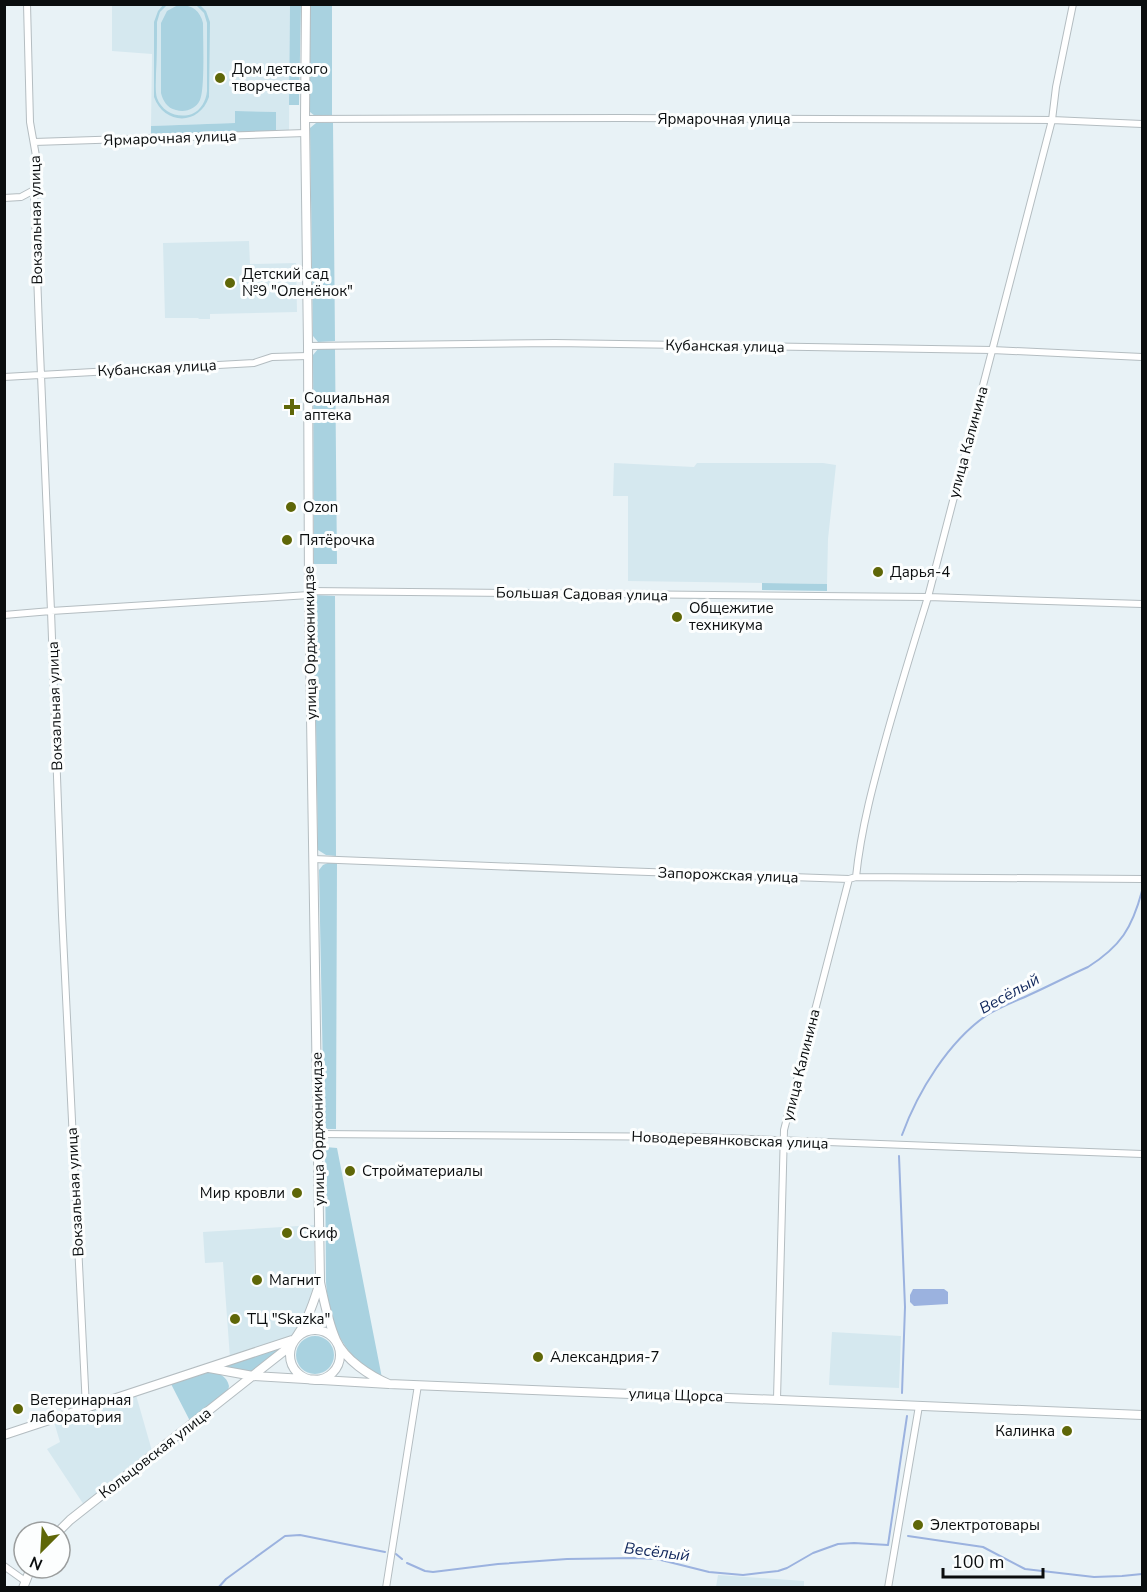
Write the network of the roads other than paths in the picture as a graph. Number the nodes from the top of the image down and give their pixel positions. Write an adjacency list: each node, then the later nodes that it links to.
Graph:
1 (27, 4): 8 (street, Вокзальная улица)
2 (306, 4): 4 (main road, улица Орджоникидзе)
3 (1073, 4): 5 (street, улица Калинина)
4 (305, 119): 5 (street, Ярмарочная улица); 7 (main road, улица Орджоникидзе)
5 (1052, 120): 6 (street, Ярмарочная улица); 12 (street, улица Калинина)
6 (1143, 124)
7 (305, 133): 8 (street, Ярмарочная улица); 11 (main road, улица Орджоникидзе)
8 (34, 142): 9 (street, Вокзальная улица)
9 (34, 190): 10 (street); 15 (street, Вокзальная улица)
10 (4, 198)
11 (308, 346): 12 (street, Кубанская улица); 13 (main road, улица Орджоникидзе)
12 (992, 350): 14 (street, Кубанская улица); 18 (street, улица Калинина)
13 (308, 356): 15 (street, Кубанская улица); 17 (main road, улица Орджоникидзе)
14 (1143, 357)
15 (41, 375): 16 (street, Кубанская улица); 20 (street, Вокзальная улица)
16 (4, 376)
17 (309, 593): 18 (street, Большая Садовая улица); 20 (street, Большая Садовая улица); 22 (main road, улица Орджоникидзе)
18 (928, 597): 19 (street, Большая Садовая улица); 23 (street, улица Калинина)
19 (1143, 604)
20 (51, 611): 21 (street, Большая Садовая улица); 38 (street, Вокзальная улица)
21 (4, 615)
22 (313, 859): 23 (street, Запорожская улица); 25 (main road, улица Орджоникидзе)
23 (853, 878): 24 (street, Запорожская улица); 26 (street, улица Калинина)
24 (1143, 879)
25 (318, 1134): 26 (street, Новодеревянковская улица); 28 (main road, улица Орджоникидзе)
26 (785, 1141): 27 (street, Новодеревянковская улица); 36 (street, улица Калинина)
27 (1143, 1154)
28 (320, 1282): 29 (main road); 30 (main road)
29 (296, 1339): 30 (main road); 31 (main road, улица Щорса); 32 (main road, Кольцовская улица); 33 (main road)
30 (337, 1342): 33 (main road); 34 (main road)
31 (209, 1368): 32 (main road, улица Щорса); 38 (main road, улица Щорса)
32 (253, 1376): 33 (main road, улица Щорса); 41 (main road, Кольцовская улица)
33 (314, 1380): 34 (main road, улица Щорса)
34 (389, 1384): 35 (main road, улица Щорса)
35 (418, 1385): 36 (main road, улица Щорса); 44 (street)
36 (777, 1399): 37 (main road, улица Щорса)
37 (919, 1406): 39 (main road, улица Щорса); 45 (street)
38 (86, 1408): 40 (main road, улица Щорса)
39 (1143, 1415)
40 (4, 1435)
41 (70, 1520)
42 (4, 1566): 43 (street)
43 (24, 1584)
44 (386, 1587)
45 (888, 1587)

